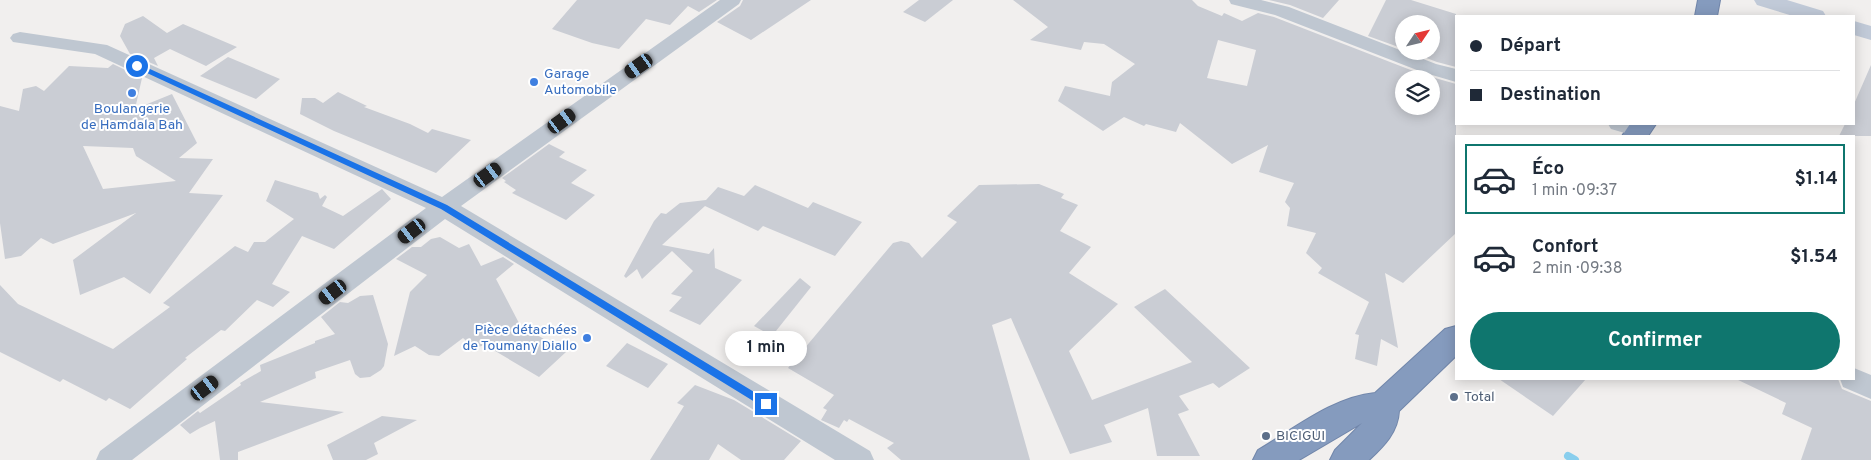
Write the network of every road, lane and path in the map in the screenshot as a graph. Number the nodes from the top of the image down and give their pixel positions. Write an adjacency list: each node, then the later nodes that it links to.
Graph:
1 (732, 0): 12 (street)
2 (1238, 0): 5 (street)
3 (1709, 0): 6 (highway)
4 (1765, 0): 7 (street)
5 (1285, 5): 11 (street)
6 (1706, 15)
7 (1812, 15)
8 (1855, 28): 9 (street)
9 (1871, 33)
10 (20, 38): 12 (street)
11 (1455, 76)
12 (444, 207): 17 (street); 18 (street)
13 (1455, 339): 16 (highway)
14 (1855, 380): 15 (street)
15 (1871, 388)
16 (1384, 406): 19 (highway); 20 (highway)
17 (110, 460)
18 (860, 460)
19 (1270, 460)
20 (1347, 460)

